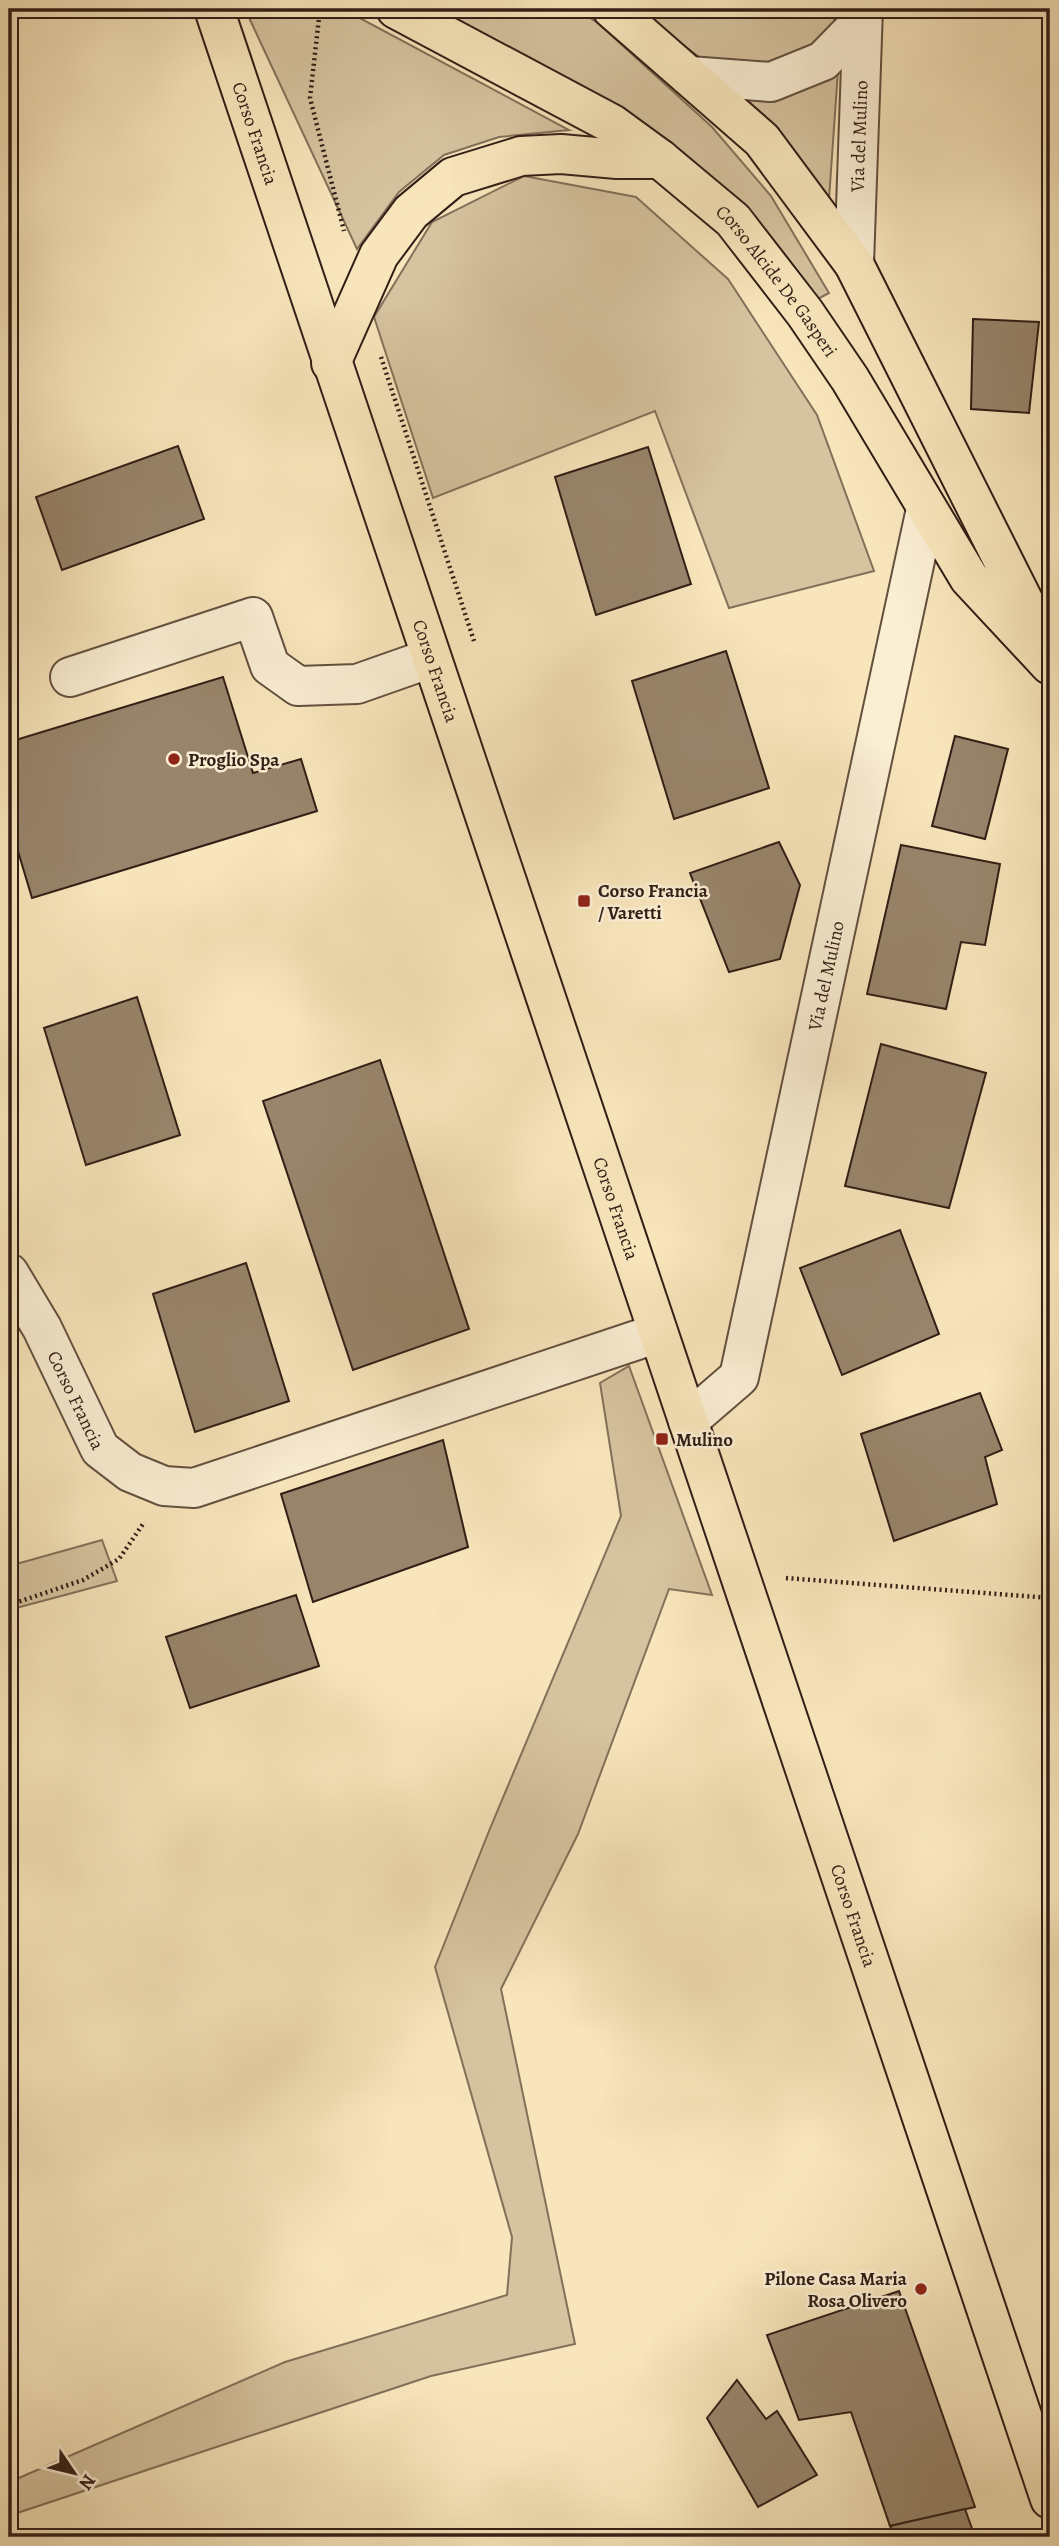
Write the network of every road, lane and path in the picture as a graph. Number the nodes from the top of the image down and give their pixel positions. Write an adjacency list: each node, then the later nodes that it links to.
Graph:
1 (214, 9): 8 (main road, Corso Francia)
2 (396, 9): 6 (main road, Corso Alcide De Gasperi)
3 (612, 9): 5 (main road)
4 (863, 15): 5 (street); 7 (street, Via del Mulino)
5 (689, 76): 7 (main road)
6 (660, 159): 8 (main road); 9 (main road, Corso Alcide De Gasperi)
7 (854, 264): 10 (main road)
8 (331, 363): 11 (main road, Corso Francia)
9 (926, 509): 12 (main road, Corso Alcide De Gasperi); 16 (street, Via del Mulino)
10 (1050, 654)
11 (431, 658): 13 (street); 15 (main road, Corso Francia)
12 (1050, 665)
13 (70, 677)
14 (9, 1273): 17 (street, Corso Francia)
15 (659, 1333): 16 (main road, Corso Francia); 17 (street, Corso Francia)
16 (688, 1421): 18 (main road, Corso Francia)
17 (164, 1486): 20 (path)
18 (740, 1574): 19 (path); 21 (main road, Corso Francia)
19 (1050, 1598)
20 (9, 1605)
21 (1050, 2499)

